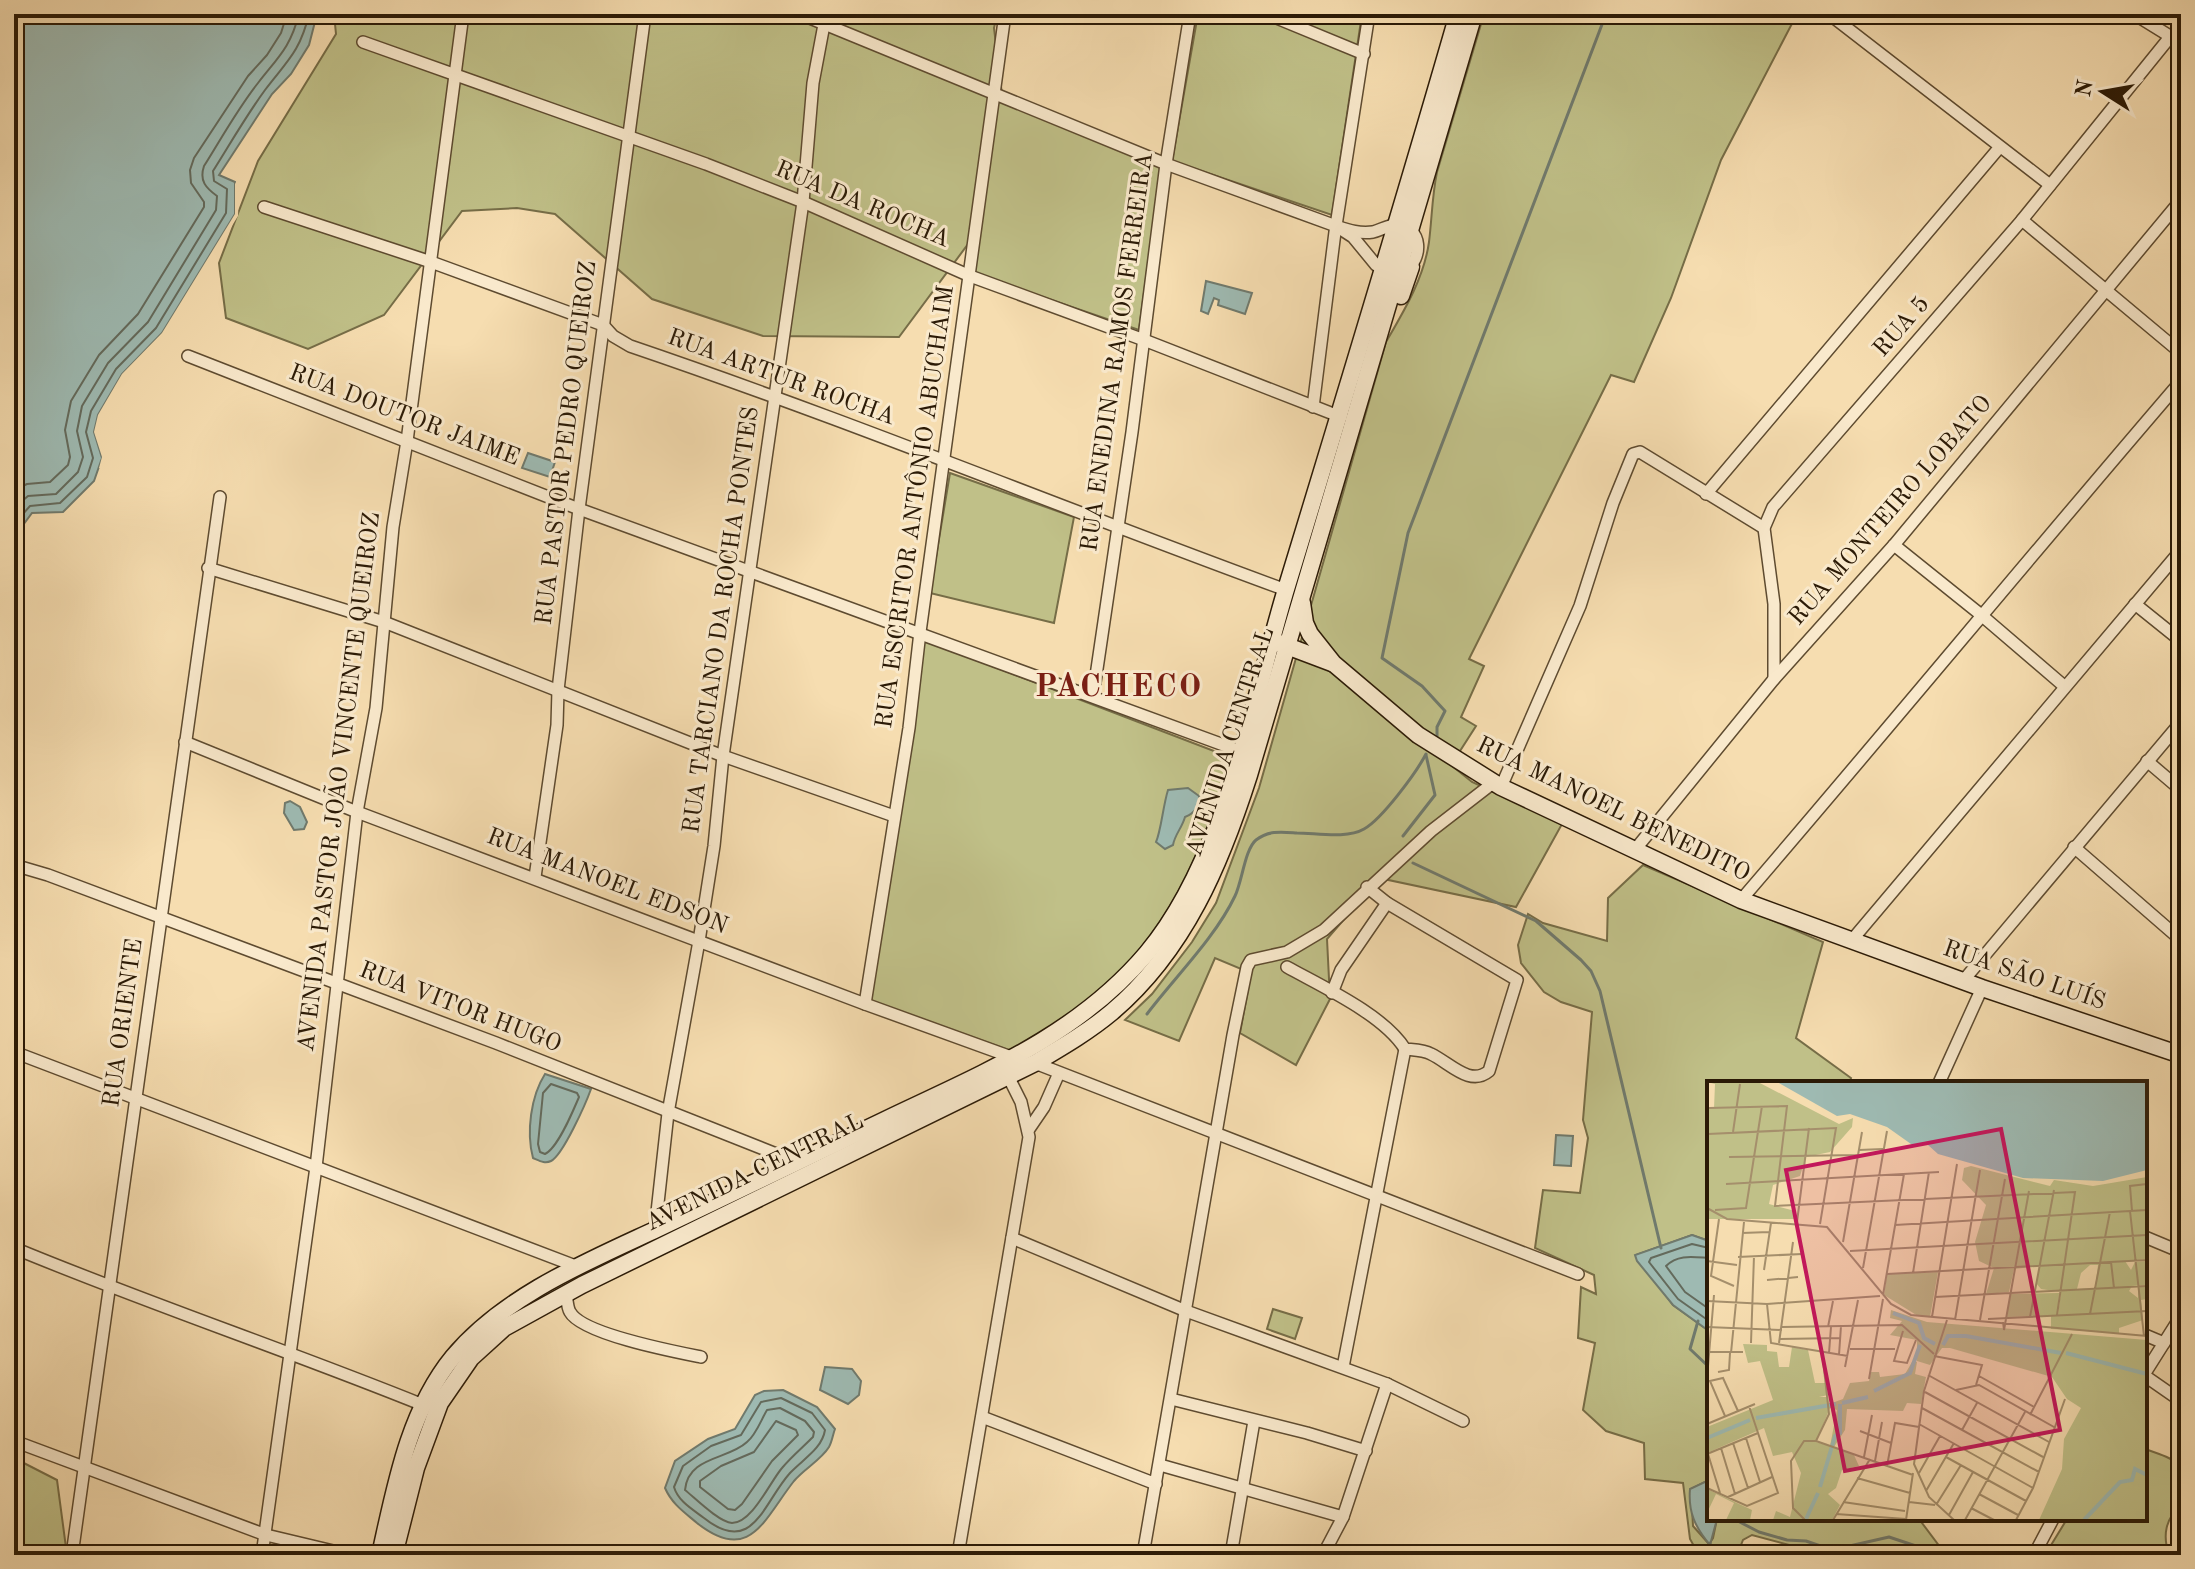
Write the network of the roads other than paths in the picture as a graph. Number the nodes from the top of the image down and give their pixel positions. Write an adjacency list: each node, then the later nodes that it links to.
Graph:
1 (463, 14): 16 (street, AVENIDA PASTOR JOÃO VINCENTE QUEIROZ)
2 (645, 14): 18 (street, RUA PASTOR PEDRO QUEIROZ)
3 (800, 14): 12 (street)
4 (1005, 14): 17 (street, RUA ESCRITOR ANTÔNIO ABUCHAIM)
5 (1190, 14): 20 (street, RUA ENEDINA RAMOS FERREIRA)
6 (1267, 14): 15 (street)
7 (1369, 14): 15 (street)
8 (1458, 14): 27 (main road, AVENIDA CENTRAL)
9 (1474, 14): 27 (main road, AVENIDA CENTRAL)
10 (1829, 14): 19 (street)
11 (2134, 14): 13 (street)
12 (825, 19): 17 (street); 23 (street, RUA TARCIANO DA ROCHA PONTES)
13 (2176, 40): 21 (street, RUA 5)
14 (363, 42): 16 (street, RUA DA ROCHA)
15 (1364, 54): 26 (street)
16 (456, 73): 18 (street, RUA DA ROCHA); 28 (street, AVENIDA PASTOR JOÃO VINCENTE QUEIROZ)
17 (993, 94): 20 (street); 30 (street, RUA ESCRITOR ANTÔNIO ABUCHAIM)
18 (629, 138): 23 (street, RUA DA ROCHA); 32 (street, RUA PASTOR PEDRO QUEIROZ)
19 (1999, 148): 21 (street); 42 (street)
20 (1166, 164): 26 (street); 33 (street, RUA ENEDINA RAMOS FERREIRA)
21 (2050, 185): 25 (street, RUA 5)
22 (2181, 200): 31 (street, RUA MONTEIRO LOBATO)
23 (803, 202): 30 (street, RUA DA ROCHA); 37 (street, RUA TARCIANO DA ROCHA PONTES)
24 (264, 207): 28 (street, RUA ARTUR ROCHA)
25 (2022, 220): 31 (street); 46 (street, RUA 5)
26 (1336, 226): 27 (street); 29 (street); 38 (street)
27 (1402, 232): 29 (main road, AVENIDA CENTRAL); 29 (street)
28 (431, 262): 32 (street, RUA ARTUR ROCHA); 40 (street, AVENIDA PASTOR JOÃO VINCENTE QUEIROZ)
29 (1391, 267): 39 (main road, AVENIDA CENTRAL); 52 (main road, AVENIDA CENTRAL)
30 (970, 276): 33 (street, RUA DA ROCHA); 41 (street, RUA ESCRITOR ANTÔNIO ABUCHAIM)
31 (2106, 292): 34 (street); 47 (street, RUA MONTEIRO LOBATO)
32 (603, 325): 37 (street, RUA ARTUR ROCHA); 44 (street, RUA PASTOR PEDRO QUEIROZ)
33 (1144, 340): 38 (street, RUA DA ROCHA); 45 (street, RUA ENEDINA RAMOS FERREIRA)
34 (2181, 353)
35 (188, 356): 40 (street, RUA DOUTOR JAIME)
36 (2181, 381): 54 (street)
37 (775, 395): 41 (street, RUA ARTUR ROCHA); 50 (street, RUA TARCIANO DA ROCHA PONTES)
38 (1313, 407): 39 (street, RUA DA ROCHA)
39 (1341, 417): 51 (main road, AVENIDA CENTRAL)
40 (407, 441): 44 (street, RUA DOUTOR JAIME); 55 (street, AVENIDA PASTOR JOÃO VINCENTE QUEIROZ)
41 (944, 462): 45 (street, RUA ARTUR ROCHA); 56 (street, RUA ESCRITOR ANTÔNIO ABUCHAIM)
42 (1706, 494): 46 (street); 71 (street)
43 (220, 497): 49 (street, RUA ORIENTE)
44 (579, 509): 50 (street, RUA DOUTOR JAIME); 64 (street, RUA PASTOR PEDRO QUEIROZ)
45 (1117, 528): 51 (street, RUA ARTUR ROCHA); 65 (street, RUA ENEDINA RAMOS FERREIRA)
46 (1764, 528): 62 (street)
47 (1894, 545): 54 (street); 62 (street, RUA MONTEIRO LOBATO)
48 (2181, 550): 53 (street)
49 (208, 568): 55 (street); 67 (street, RUA ORIENTE)
50 (751, 572): 56 (street, RUA DOUTOR JAIME); 69 (street, RUA TARCIANO DA ROCHA PONTES)
51 (1286, 590): 58 (main road, AVENIDA CENTRAL)
52 (1302, 599): 58 (main road, AVENIDA CENTRAL); 60 (main road, RUA MANOEL BENEDITO)
53 (2135, 604): 57 (street); 63 (street)
54 (1980, 614): 63 (street); 80 (street)
55 (384, 622): 64 (street); 73 (street, AVENIDA PASTOR JOÃO VINCENTE QUEIROZ)
56 (920, 632): 65 (street, RUA DOUTOR JAIME); 74 (street, RUA ESCRITOR ANTÔNIO ABUCHAIM)
57 (2181, 641)
58 (1280, 644): 59 (main road, RUA MANOEL BENEDITO); 61 (main road, AVENIDA CENTRAL); 68 (main road, AVENIDA CENTRAL)
59 (1315, 657): 60 (main road, RUA MANOEL BENEDITO); 61 (main road)
60 (1333, 663): 71 (main road, RUA MANOEL BENEDITO)
61 (1283, 665): 96 (main road, AVENIDA CENTRAL)
62 (1774, 679): 76 (street, RUA MONTEIRO LOBATO)
63 (2064, 686): 83 (street)
64 (558, 690): 69 (street); 78 (street, RUA PASTOR PEDRO QUEIROZ)
65 (1093, 696): 68 (street, RUA DOUTOR JAIME)
66 (2181, 722): 70 (street)
67 (185, 742): 73 (street, RUA MANOEL EDSON); 82 (street, RUA ORIENTE)
68 (1240, 751): 95 (main road, AVENIDA CENTRAL)
69 (723, 756): 74 (street); 85 (street, RUA TARCIANO DA ROCHA PONTES)
70 (2147, 761): 72 (street); 75 (street)
71 (1497, 785): 76 (main road, RUA MANOEL BENEDITO); 79 (street)
72 (2181, 790)
73 (357, 812): 78 (street, RUA MANOEL EDSON); 88 (street, AVENIDA PASTOR JOÃO VINCENTE QUEIROZ)
74 (894, 816): 91 (street, RUA ESCRITOR ANTÔNIO ABUCHAIM)
75 (2074, 847): 84 (street); 87 (street)
76 (1634, 851): 80 (main road, RUA MANOEL BENEDITO)
77 (14, 865): 82 (street, RUA VITOR HUGO)
78 (535, 877): 85 (street, RUA MANOEL EDSON)
79 (1367, 887): 81 (street); 103 (street)
80 (1741, 900): 83 (main road, RUA MANOEL BENEDITO)
81 (1387, 903): 90 (street); 92 (street)
82 (162, 918): 88 (street, RUA VITOR HUGO); 100 (street, RUA ORIENTE)
83 (1852, 940): 87 (main road, RUA SÃO LUÍS)
84 (2181, 940)
85 (699, 941): 91 (street, RUA MANOEL EDSON); 101 (street, RUA TARCIANO DA ROCHA PONTES)
86 (1287, 967): 90 (street)
87 (1963, 981): 89 (main road, RUA SÃO LUÍS)
88 (337, 984): 101 (street, RUA VITOR HUGO); 105 (street, AVENIDA PASTOR JOÃO VINCENTE QUEIROZ)
89 (1982, 988): 94 (main road, RUA SÃO LUÍS); 99 (street)
90 (1332, 993): 92 (street)
91 (865, 1004): 95 (street, RUA MANOEL EDSON)
92 (1405, 1049): 106 (street)
93 (14, 1052): 100 (street)
94 (2181, 1055)
95 (1014, 1058): 104 (main road, AVENIDA CENTRAL)
96 (1035, 1063): 97 (street); 98 (main road, AVENIDA CENTRAL)
97 (1059, 1073): 102 (street); 103 (street)
98 (1009, 1078): 102 (street); 115 (main road, AVENIDA CENTRAL)
99 (1940, 1081)
100 (134, 1099): 105 (street); 114 (street, RUA ORIENTE)
101 (668, 1113): 104 (street, RUA VITOR HUGO); 107 (street, RUA TARCIANO DA ROCHA PONTES)
102 (1029, 1129): 108 (street)
103 (1217, 1135): 106 (street); 116 (street)
104 (799, 1163): 107 (main road, AVENIDA CENTRAL)
105 (316, 1167): 112 (street); 120 (street, AVENIDA PASTOR JOÃO VINCENTE QUEIROZ)
106 (1378, 1196): 113 (street); 122 (street)
107 (655, 1230): 112 (main road, AVENIDA CENTRAL)
108 (1012, 1238): 116 (street); 129 (street)
109 (2147, 1238): 111 (street)
110 (14, 1248): 114 (street)
111 (2181, 1252)
112 (578, 1267): 128 (main road, AVENIDA CENTRAL)
113 (1578, 1274)
114 (108, 1287): 120 (street); 135 (street, RUA ORIENTE)
115 (566, 1293): 121 (street); 145 (main road, AVENIDA CENTRAL)
116 (1186, 1311): 122 (street); 126 (street)
117 (2181, 1316): 119 (street)
118 (2147, 1336): 119 (street)
119 (2164, 1343): 123 (street)
120 (289, 1352): 128 (street); 140 (street, AVENIDA PASTOR JOÃO VINCENTE QUEIROZ)
121 (701, 1357)
122 (1343, 1367): 125 (street)
123 (2147, 1371)
124 (2147, 1376): 127 (street)
125 (1387, 1384): 131 (street); 133 (street)
126 (1171, 1399): 130 (street); 134 (street)
127 (2181, 1401)
128 (423, 1405): 144 (main road, AVENIDA CENTRAL)
129 (982, 1417): 136 (street); 146 (street)
130 (1254, 1421): 133 (street); 137 (street)
131 (1463, 1421)
132 (14, 1441): 135 (street)
133 (1366, 1451): 138 (street)
134 (1160, 1465): 136 (street); 137 (street)
135 (83, 1467): 140 (street); 141 (street, RUA ORIENTE)
136 (1156, 1484): 147 (street)
137 (1243, 1489): 138 (street); 148 (street)
138 (1343, 1517): 149 (street)
139 (2052, 1521): 150 (street)
140 (266, 1535): 142 (street, AVENIDA PASTOR JOÃO VINCENTE QUEIROZ); 143 (street)
141 (72, 1555)
142 (262, 1555)
143 (350, 1555)
144 (380, 1555)
145 (394, 1555)
146 (958, 1555)
147 (1143, 1555)
148 (1231, 1555)
149 (1323, 1555)
150 (2034, 1555)

